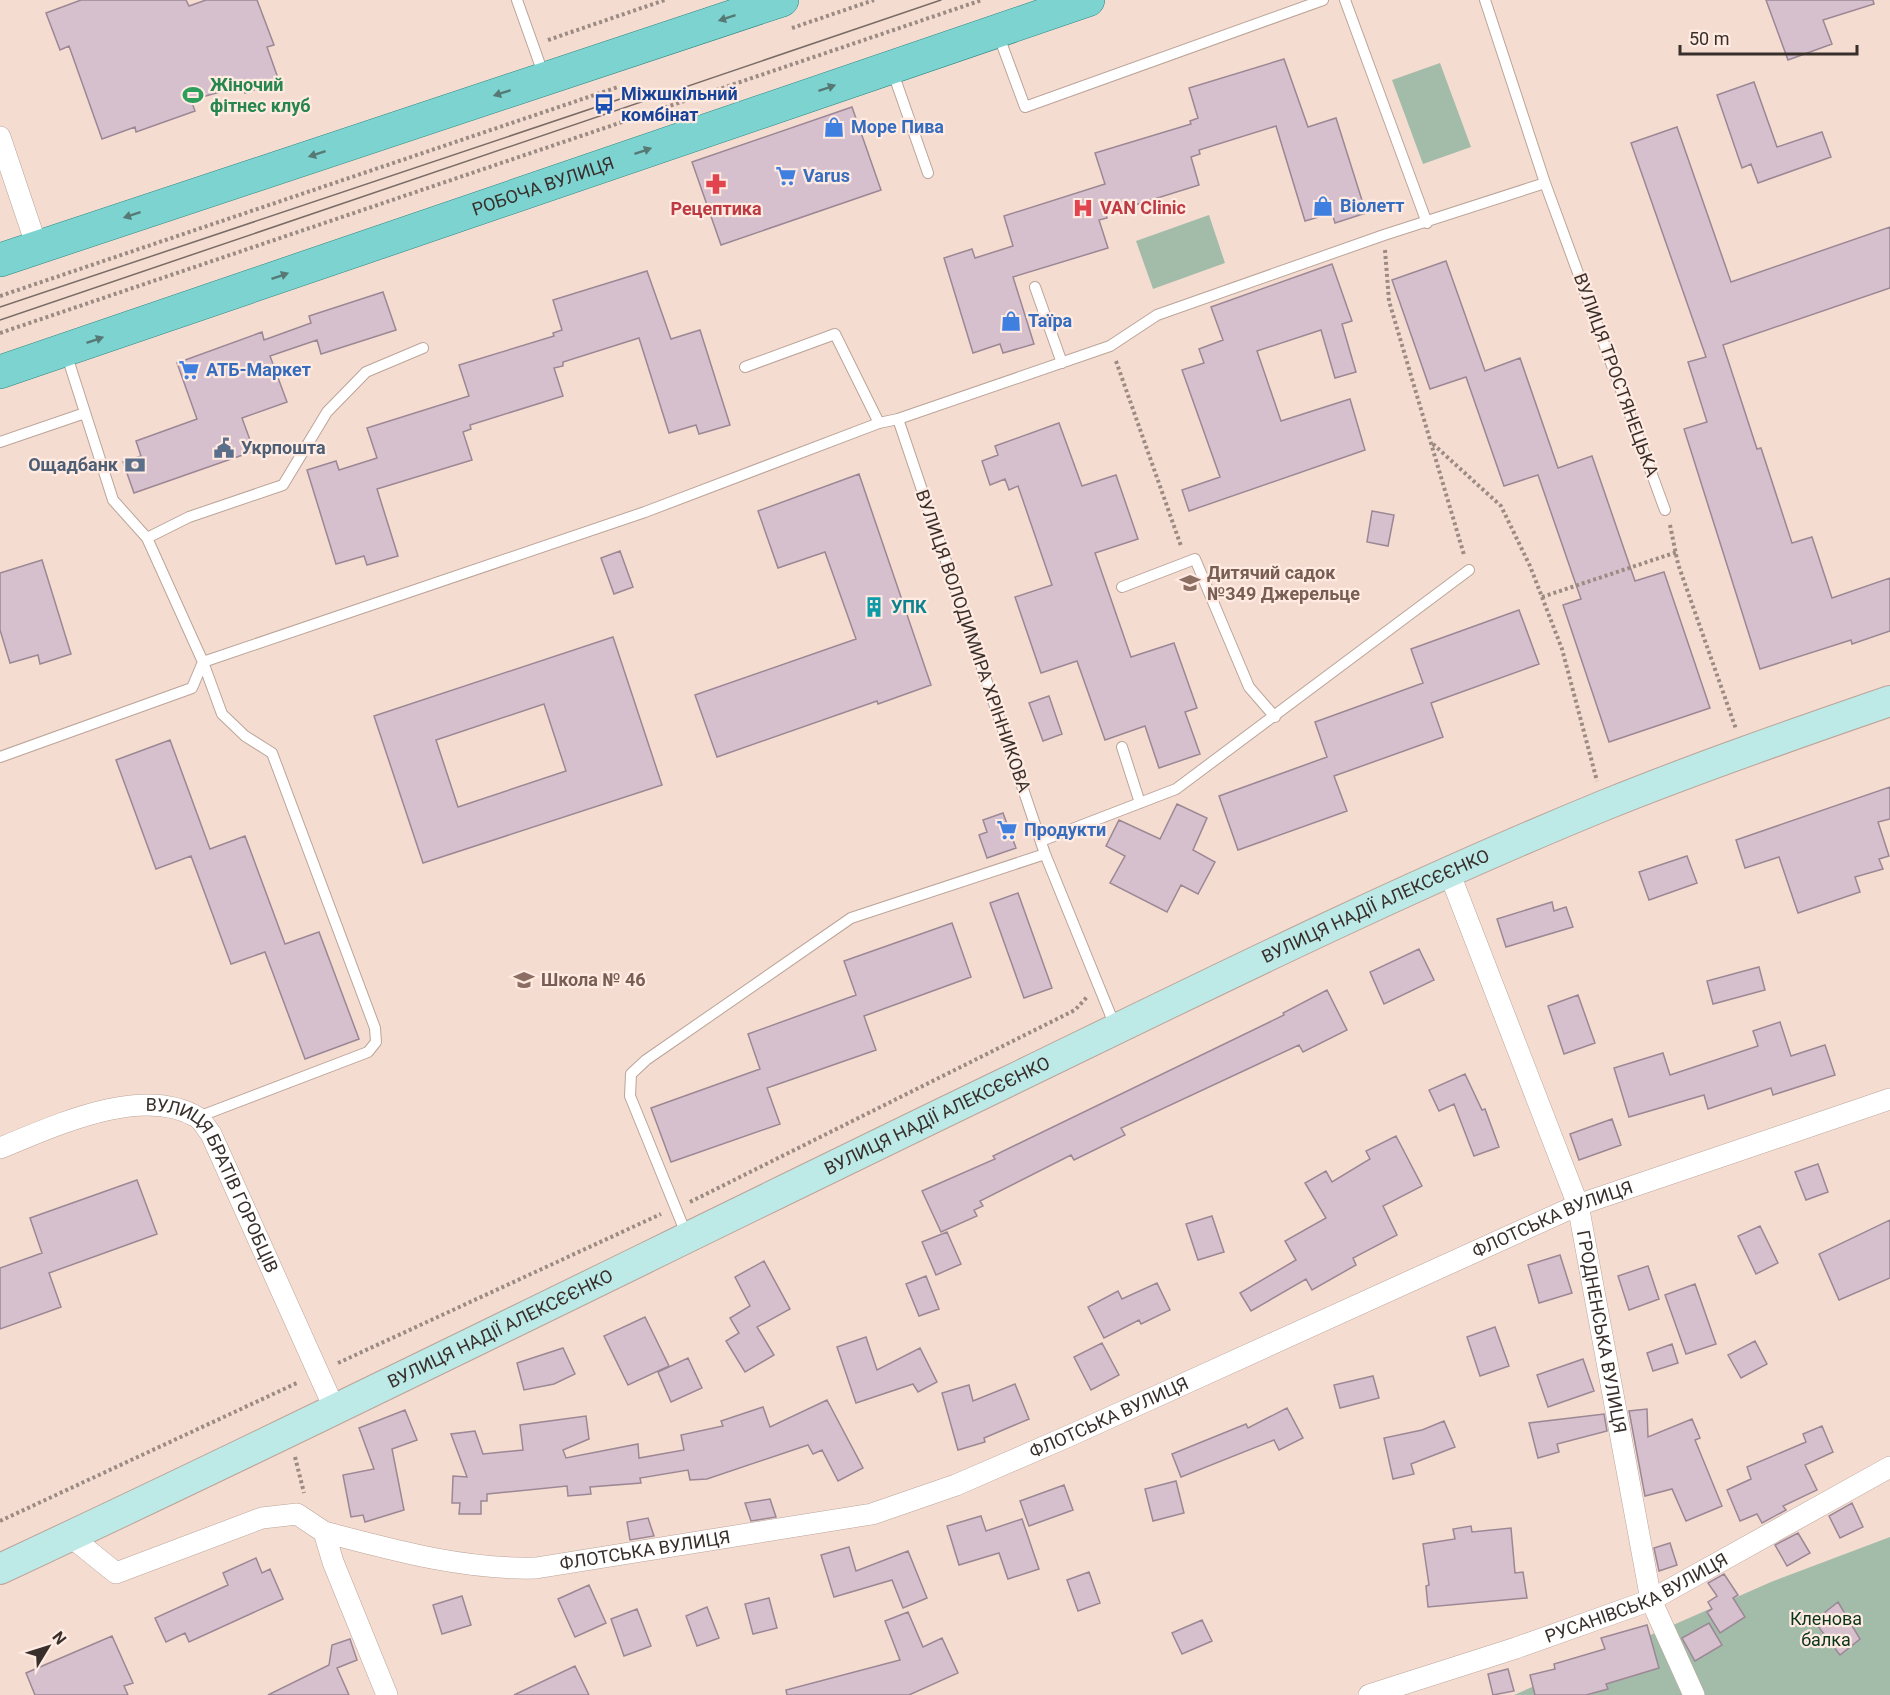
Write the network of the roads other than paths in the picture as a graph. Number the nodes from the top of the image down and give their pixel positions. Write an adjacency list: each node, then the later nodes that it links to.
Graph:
1 (517, 0): 9 (lane)
2 (1088, 0): 7 (main road, РОБОЧА ВУЛИЦЯ)
3 (1323, 0): 7 (lane)
4 (1346, 0): 13 (lane)
5 (1485, 0): 12 (lane, ВУЛИЦЯ ТРОСТЯНЕЦЬКА)
6 (783, 15): 9 (main road, one-way to 9)
7 (996, 31): 8 (main road, РОБОЧА ВУЛИЦЯ)
8 (891, 66): 11 (lane); 18 (main road, РОБОЧА ВУЛИЦЯ, one-way to 8)
9 (546, 79): 14 (main road, one-way to 14)
10 (0, 137): 14 (street)
11 (928, 173)
12 (1545, 183): 13 (lane); 26 (lane, ВУЛИЦЯ ТРОСТЯНЕЦЬКА)
13 (1427, 222): 19 (lane)
14 (37, 247): 15 (main road)
15 (0, 260)
16 (1035, 287): 19 (lane)
17 (423, 348): 27 (lane)
18 (65, 350): 21 (main road, РОБОЧА ВУЛИЦЯ); 22 (lane)
19 (1062, 363): 23 (lane)
20 (745, 367): 24 (lane)
21 (0, 372)
22 (86, 413): 25 (lane); 27 (lane)
23 (898, 419): 24 (lane); 36 (lane, ВУЛИЦЯ ВОЛОДИМИРА ХРІННИКОВА)
24 (879, 423): 30 (lane)
25 (0, 441)
26 (1665, 510)
27 (147, 538): 30 (lane)
28 (1468, 570): 32 (lane)
29 (1122, 586): 32 (lane)
30 (203, 662): 34 (lane); 41 (lane)
31 (1890, 701): 38 (street, ВУЛИЦЯ НАДІЇ АЛЕКСЄЄНКО)
32 (1275, 717): 35 (lane)
33 (1122, 747): 35 (lane)
34 (0, 757)
35 (1140, 803): 36 (lane)
36 (1041, 841): 37 (lane, ВУЛИЦЯ ВОЛОДИМИРА ХРІННИКОВА)
37 (1045, 854): 39 (lane, ВУЛИЦЯ ВОЛОДИМИРА ХРІННИКОВА); 44 (lane)
38 (1449, 872): 39 (street, ВУЛИЦЯ НАДІЇ АЛЕКСЄЄНКО); 43 (street, ГРОДНЕНСЬКА ВУЛИЦЯ)
39 (1116, 1029): 44 (street, ВУЛИЦЯ НАДІЇ АЛЕКСЄЄНКО)
40 (1890, 1099): 43 (street, ФЛОТСЬКА ВУЛИЦЯ)
41 (198, 1117): 42 (street, ВУЛИЦЯ БРАТІВ ГОРОБЦІВ); 45 (street, ВУЛИЦЯ БРАТІВ ГОРОБЦІВ)
42 (0, 1148)
43 (1578, 1205): 47 (street, ФЛОТСЬКА ВУЛИЦЯ); 50 (street, ГРОДНЕНСЬКА ВУЛИЦЯ)
44 (687, 1236): 45 (street, ВУЛИЦЯ НАДІЇ АЛЕКСЄЄНКО)
45 (335, 1410): 48 (street, ВУЛИЦЯ НАДІЇ АЛЕКСЄЄНКО)
46 (1890, 1467): 50 (street, РУСАНІВСЬКА ВУЛИЦЯ)
47 (324, 1532): 48 (street, ФЛОТСЬКА ВУЛИЦЯ); 51 (street)
48 (70, 1536): 49 (street, ВУЛИЦЯ НАДІЇ АЛЕКСЄЄНКО)
49 (0, 1569)
50 (1651, 1600): 52 (street, РУСАНІВСЬКА ВУЛИЦЯ); 53 (street, ГРОДНЕНСЬКА ВУЛИЦЯ)
51 (387, 1695)
52 (1369, 1695)
53 (1694, 1695)

